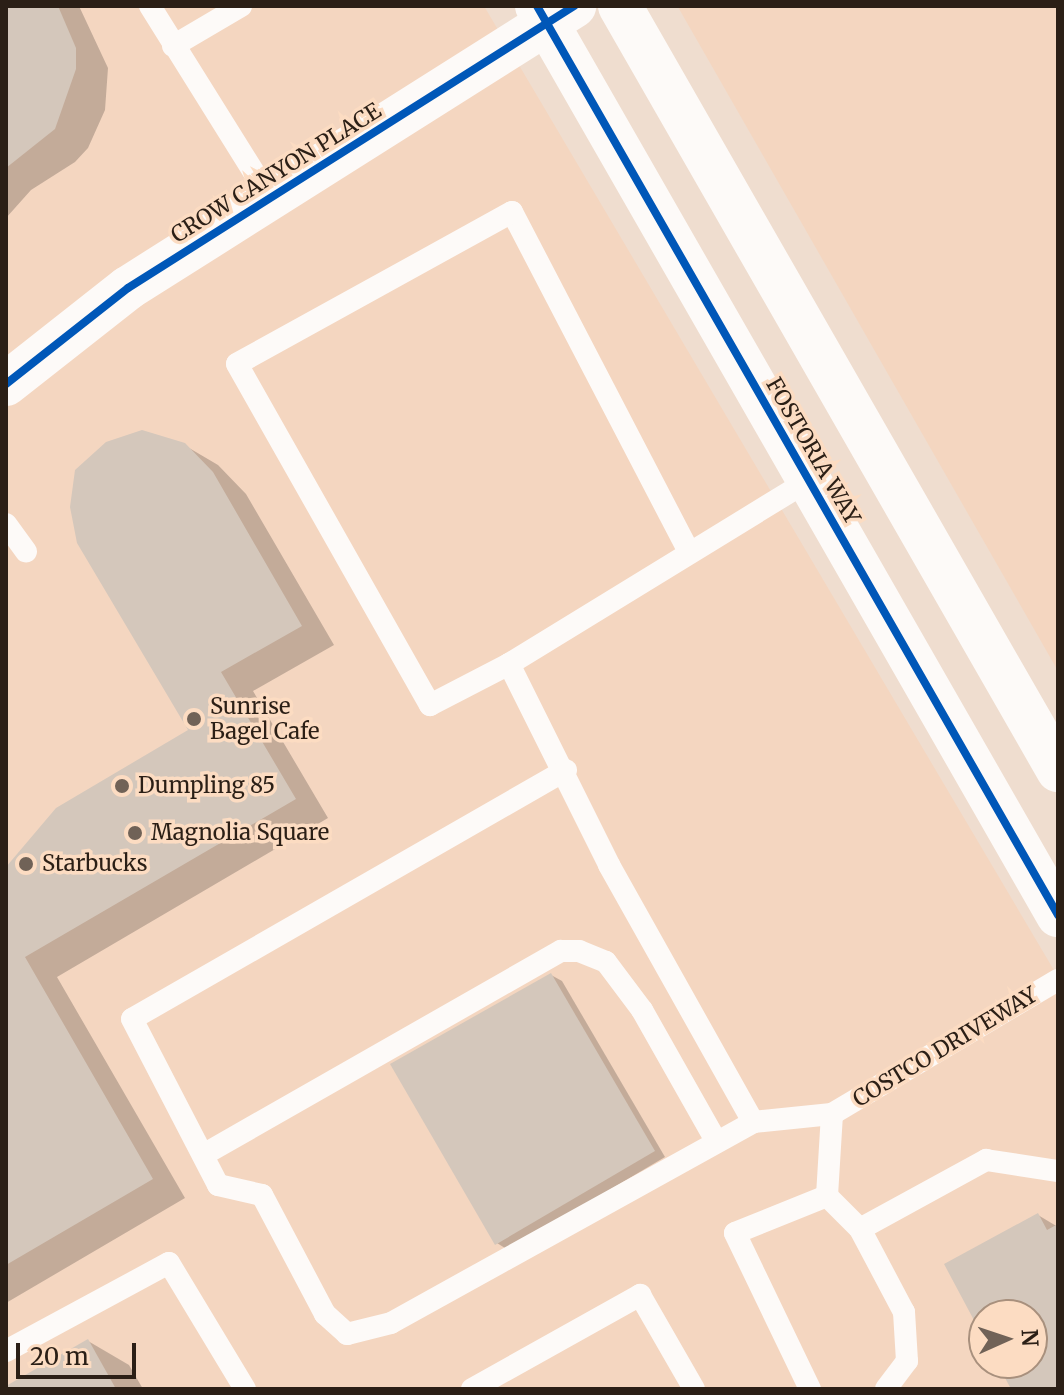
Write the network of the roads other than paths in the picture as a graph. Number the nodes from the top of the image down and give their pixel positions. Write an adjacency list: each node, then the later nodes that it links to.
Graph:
1 (150, 6): 5 (lane)
2 (241, 6): 5 (lane)
3 (620, 6): 14 (street)
4 (552, 11): 6 (street, CROW CANYON PLACE); 8 (street, FOSTORIA WAY)
5 (173, 46): 6 (lane)
6 (270, 198): 7 (street, CROW CANYON PLACE)
7 (6, 384)
8 (809, 480): 10 (lane); 15 (street, FOSTORIA WAY)
9 (6, 524): 11 (lane)
10 (688, 550): 12 (lane); 12 (lane)
11 (26, 552)
12 (509, 664): 13 (lane)
13 (566, 770): 18 (lane); 20 (lane)
14 (1058, 770)
15 (1058, 915)
16 (1058, 980): 17 (lane, COSTCO DRIVEWAY)
17 (832, 1114): 18 (lane); 22 (lane)
18 (753, 1122): 19 (lane)
19 (716, 1141): 20 (lane); 20 (lane)
20 (203, 1155)
21 (1058, 1171): 23 (lane)
22 (827, 1196): 23 (lane); 28 (lane)
23 (860, 1229): 29 (lane)
24 (6, 1351): 25 (lane)
25 (245, 1389)
26 (472, 1389): 27 (lane)
27 (694, 1389)
28 (810, 1389)
29 (886, 1389)

